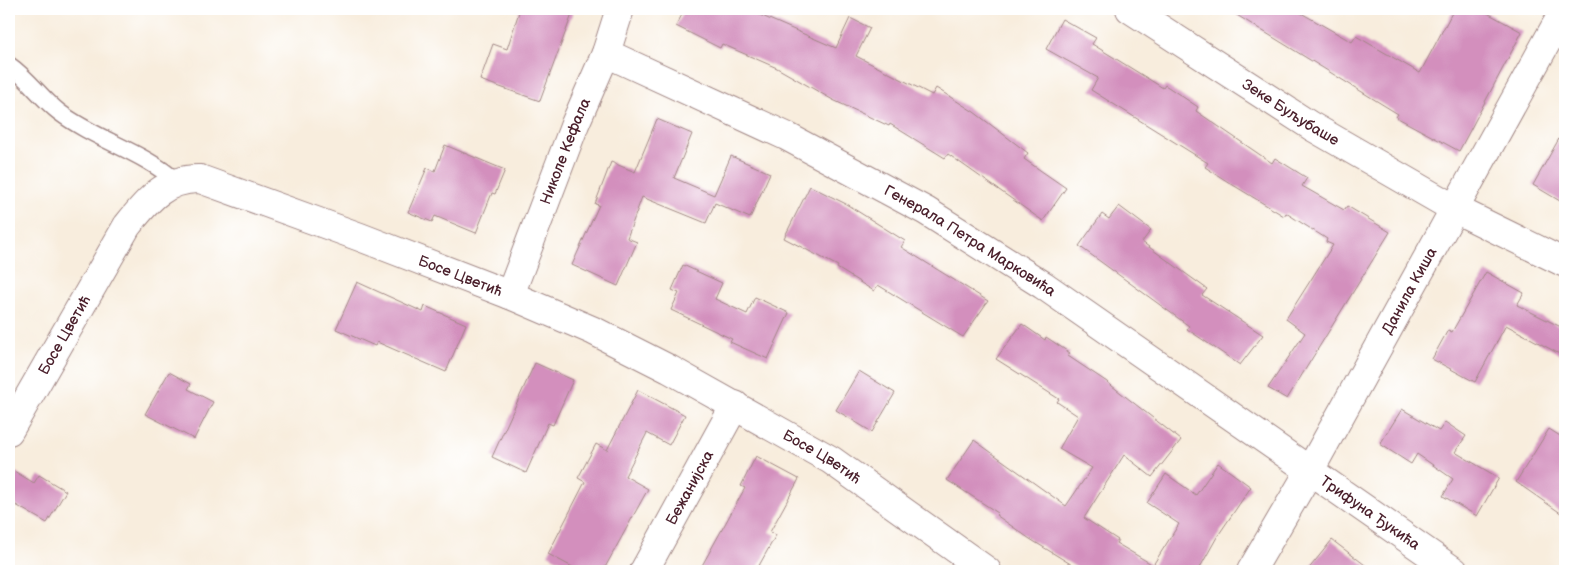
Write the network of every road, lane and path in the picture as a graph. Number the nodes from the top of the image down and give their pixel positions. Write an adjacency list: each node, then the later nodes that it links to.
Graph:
1 (620, 9): 4 (street, Николе Кефала)
2 (1130, 9): 7 (street, Зеке Буљубаше)
3 (1565, 9): 7 (street, Данила Киша)
4 (606, 53): 9 (street, Николе Кефала); 12 (street, Генерала Петра Марковића)
5 (9, 64): 6 (lane)
6 (176, 181): 9 (street, Босе Цветић); 11 (street, Босе Цветић)
7 (1455, 208): 8 (street, Зеке Буљубаше); 12 (street, Данила Киша)
8 (1565, 263)
9 (510, 295): 10 (street, Босе Цветић)
10 (735, 405): 13 (street, Бежанијска); 14 (street, Босе Цветић)
11 (9, 431)
12 (1309, 472): 15 (street, Данила Киша); 16 (street, Трифуна Ђукића)
13 (644, 571)
14 (987, 571)
15 (1251, 571)
16 (1454, 571)

